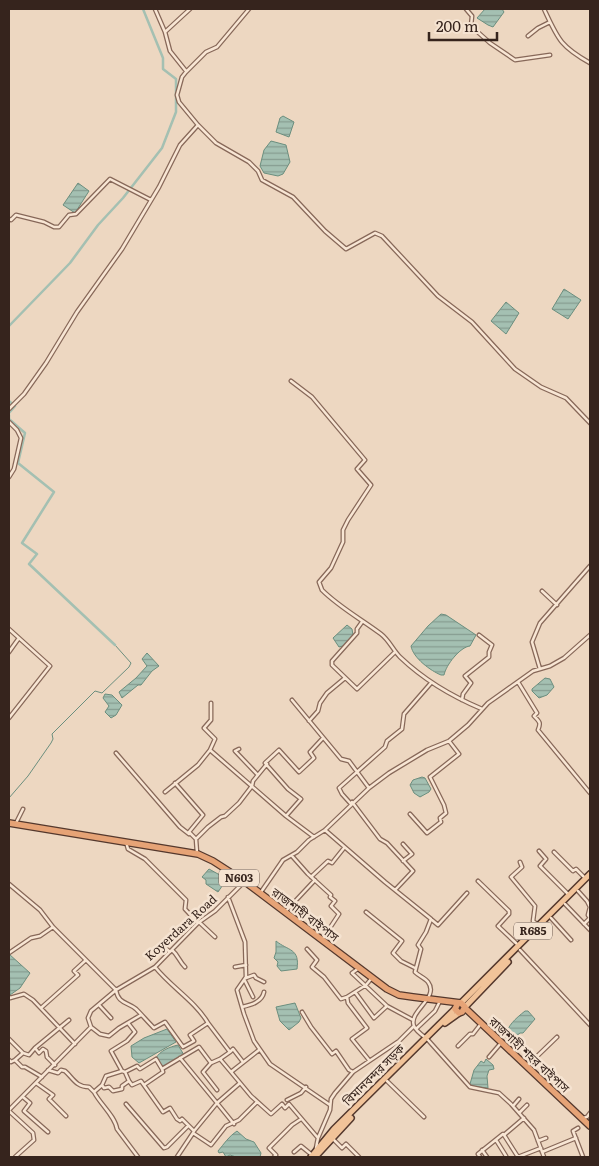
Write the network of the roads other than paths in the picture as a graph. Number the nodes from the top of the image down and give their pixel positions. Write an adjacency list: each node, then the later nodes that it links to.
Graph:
1 (155, 9): 7 (street)
2 (190, 9): 7 (street)
3 (249, 9): 11 (street)
4 (466, 9): 9 (street)
5 (544, 9): 6 (street)
6 (550, 22): 8 (street); 10 (street)
7 (165, 32): 11 (street)
8 (528, 36)
9 (550, 55)
10 (590, 63)
11 (186, 72): 12 (street)
12 (198, 125): 13 (street); 18 (street)
13 (151, 200): 14 (street); 16 (street)
14 (9, 219)
15 (292, 381): 23 (street)
16 (9, 409)
17 (9, 422): 19 (street)
18 (590, 423)
19 (9, 477)
20 (590, 566): 22 (street)
21 (542, 590): 22 (street)
22 (557, 605): 30 (street)
23 (362, 622): 29 (street); 31 (street)
24 (9, 629): 27 (street)
25 (479, 635): 35 (street)
26 (590, 635): 30 (street)
27 (19, 638): 28 (street); 38 (street)
28 (9, 652)
29 (395, 652): 31 (street); 33 (street)
30 (540, 669): 32 (street)
31 (345, 678): 39 (street)
32 (518, 682): 37 (street); 52 (street)
33 (431, 683): 35 (street); 46 (street)
34 (292, 700): 39 (street)
35 (462, 700): 37 (street)
36 (211, 704): 43 (street)
37 (482, 709): 41 (street)
38 (9, 718)
39 (309, 721): 40 (street)
40 (324, 738): 45 (street); 46 (street)
41 (449, 741): 50 (street); 55 (street)
42 (239, 749): 47 (street)
43 (210, 750): 48 (street); 49 (street)
44 (116, 753): 59 (street)
45 (267, 764): 47 (street); 56 (street)
46 (356, 772): 50 (street); 53 (street)
47 (258, 775): 49 (street)
48 (175, 783): 51 (street); 59 (street)
49 (252, 786): 56 (street); 61 (street)
50 (369, 788): 53 (street)
51 (165, 792)
52 (590, 793)
53 (352, 803): 58 (street); 69 (street)
54 (23, 809): 57 (street)
55 (410, 814)
56 (286, 816): 60 (street)
57 (12, 824): 62 (highway, রাজশাহী বাইপাস / N603)
58 (325, 830): 60 (street); 64 (street)
59 (189, 834): 61 (street)
60 (314, 837): 68 (street)
61 (196, 840): 67 (street)
62 (126, 841): 67 (highway, রাজশাহী বাইপাস / N603); 89 (street)
63 (403, 844): 69 (street)
64 (344, 848): 72 (street); 78 (street)
65 (539, 852): 82 (street)
66 (554, 852): 73 (street)
67 (198, 854): 75 (highway, রাজশাহী বাইপাস / N603)
68 (292, 856): 72 (street); 80 (street)
69 (403, 861): 78 (street)
70 (520, 862): 92 (street)
71 (590, 874): 73 (main road, R685)
72 (311, 877): 74 (street)
73 (588, 878): 79 (main road, R685); 82 (main road, R685)
74 (315, 880): 85 (street); 95 (street)
75 (244, 881): 80 (highway, রাজশাহী বাইপাস / N603); 83 (street, Koyerdara Road)
76 (478, 881): 98 (street)
77 (9, 884): 91 (street)
78 (395, 891): 88 (street)
79 (578, 891): 84 (main road, R685); 90 (street)
80 (260, 893): 85 (highway, রাজশাহী বাইপাস / N603)
81 (467, 893): 88 (street)
82 (569, 895): 92 (main road, R685)
83 (228, 897): 89 (street, Koyerdara Road); 103 (street)
84 (565, 904): 87 (main road, R685); 90 (street)
85 (285, 912): 95 (highway, রাজশাহী বাইপাস / N603)
86 (366, 912): 108 (street)
87 (551, 918): 92 (main road, R685); 96 (street)
88 (432, 920): 108 (street)
89 (199, 922): 94 (street); 100 (street, Koyerdara Road)
90 (584, 924): 93 (street)
91 (53, 927): 101 (street); 102 (street)
92 (540, 927): 98 (main road, R685)
93 (590, 930)
94 (215, 937)
95 (322, 940): 107 (highway, রাজশাহী বাইপাস / N603)
96 (571, 940)
97 (160, 944): 100 (street)
98 (519, 948): 125 (main road, R685); 134 (street)
99 (307, 949): 116 (street)
100 (171, 951): 104 (street, Koyerdara Road); 105 (street)
101 (9, 953)
102 (86, 960): 113 (street); 124 (street)
103 (246, 965): 106 (street); 110 (street)
104 (155, 966): 113 (street, Koyerdara Road); 131 (street)
105 (184, 967)
106 (235, 967)
107 (359, 968): 109 (highway, রাজশাহী বাইপাস / N603); 112 (street)
108 (415, 968): 119 (street)
109 (372, 978): 112 (street); 119 (highway, রাজশাহী বাইপাস / N603)
110 (245, 979): 111 (street); 117 (street); 123 (street)
111 (264, 982)
112 (366, 985): 115 (street); 122 (street)
113 (116, 990): 121 (street, Koyerdara Road); 127 (street)
114 (264, 992): 123 (street)
115 (355, 992): 116 (street); 122 (street)
116 (347, 997): 153 (street)
117 (253, 998)
118 (9, 999): 124 (street)
119 (427, 999): 120 (highway, রাজশাহী বাইপাস / N603); 130 (street)
120 (439, 1001): 125 (highway, N603); 136 (street)
121 (100, 1005): 128 (street); 135 (street, Koyerdara Road)
122 (387, 1006): 130 (street)
123 (242, 1007): 145 (street)
124 (41, 1008): 137 (street)
125 (460, 1008): 133 (highway, রাজশাহী শহর বাইপাস / N603); 140 (main road, বিমানবন্দর সড়ক)
126 (302, 1012): 162 (street)
127 (142, 1015): 131 (street); 132 (street)
128 (111, 1018)
129 (69, 1020): 137 (street)
130 (413, 1020): 136 (street)
131 (208, 1023): 146 (street)
132 (128, 1024): 135 (street); 160 (street)
133 (481, 1024): 141 (highway, রাজশাহী শহর বাইপাস / N603); 143 (street)
134 (590, 1025)
135 (92, 1027): 142 (street, Koyerdara Road)
136 (415, 1027): 140 (street); 153 (street)
137 (60, 1028): 142 (street); 144 (street)
138 (557, 1037): 157 (street)
139 (9, 1039): 147 (street)
140 (427, 1039): 165 (main road, বিমানবন্দর সড়ক); 181 (street); 207 (main road, বিমানবন্দর সড়ক)
141 (502, 1042): 148 (street); 157 (highway, রাজশাহী শহর বাইপাস / N603)
142 (75, 1044): 155 (street, Koyerdara Road)
143 (458, 1046)
144 (35, 1048): 147 (street); 155 (street)
145 (259, 1050): 154 (street); 170 (street)
146 (230, 1052): 150 (street); 154 (street)
147 (23, 1054): 152 (street)
148 (489, 1057)
149 (180, 1058): 156 (street); 158 (street); 177 (street)
150 (220, 1059): 156 (street); 161 (street)
151 (9, 1060): 152 (street)
152 (15, 1060): 163 (street)
153 (369, 1060): 162 (street)
154 (243, 1062): 161 (street)
155 (55, 1064): 159 (street, Koyerdara Road)
156 (211, 1064): 171 (street)
157 (527, 1066): 188 (highway, রাজশাহী শহর বাইপাস / N603)
158 (162, 1069): 160 (street); 169 (street)
159 (48, 1070): 163 (street, Koyerdara Road); 172 (street)
160 (123, 1072): 164 (street); 168 (street)
161 (231, 1072): 167 (street)
162 (353, 1072): 179 (street)
163 (42, 1077): 166 (street, Koyerdara Road)
164 (129, 1081): 168 (street); 169 (street)
165 (387, 1081): 186 (street); 198 (main road, বিমানবন্দর সড়ক)
166 (36, 1083): 173 (street, Koyerdara Road); 185 (street)
167 (240, 1083): 176 (street); 177 (street)
168 (102, 1085): 172 (street)
169 (144, 1085): 191 (street)
170 (306, 1088): 175 (street); 179 (street)
171 (217, 1090)
172 (94, 1092): 210 (street)
173 (23, 1096): 182 (street, Koyerdara Road); 194 (street)
174 (519, 1099): 181 (street)
175 (288, 1100)
176 (257, 1102): 189 (street); 190 (street)
177 (217, 1103): 190 (street); 195 (street)
178 (126, 1104): 191 (street)
179 (330, 1105): 197 (street)
180 (527, 1105): 183 (street)
181 (513, 1106): 183 (street)
182 (9, 1110): 209 (street)
183 (519, 1112): 187 (street)
184 (590, 1114): 188 (street)
185 (66, 1116)
186 (424, 1118)
187 (524, 1118): 196 (street); 202 (street)
188 (582, 1118): 192 (highway, রাজশাহী শহর বাইপাস / N603)
189 (301, 1119): 197 (street); 212 (street)
190 (234, 1124): 195 (street)
191 (188, 1126): 195 (street)
192 (590, 1126)
193 (578, 1128): 200 (street)
194 (48, 1132)
195 (193, 1132): 211 (street)
196 (504, 1135): 201 (street); 216 (street)
197 (318, 1138): 207 (street)
198 (332, 1138): 207 (main road, বিমানবন্দর সড়ক); 213 (street)
199 (546, 1138): 202 (street)
200 (576, 1138): 206 (street); 218 (street)
201 (496, 1140): 204 (street); 208 (street)
202 (538, 1141): 203 (street)
203 (540, 1148): 206 (street); 216 (street)
204 (482, 1150): 214 (street); 215 (street)
205 (294, 1152): 207 (street)
206 (542, 1152): 217 (street)
207 (314, 1155)
208 (506, 1156)
209 (15, 1157)
210 (138, 1157)
211 (177, 1157)
212 (274, 1157)
213 (357, 1157)
214 (480, 1157)
215 (487, 1157)
216 (518, 1157)
217 (544, 1157)
218 (583, 1157)

